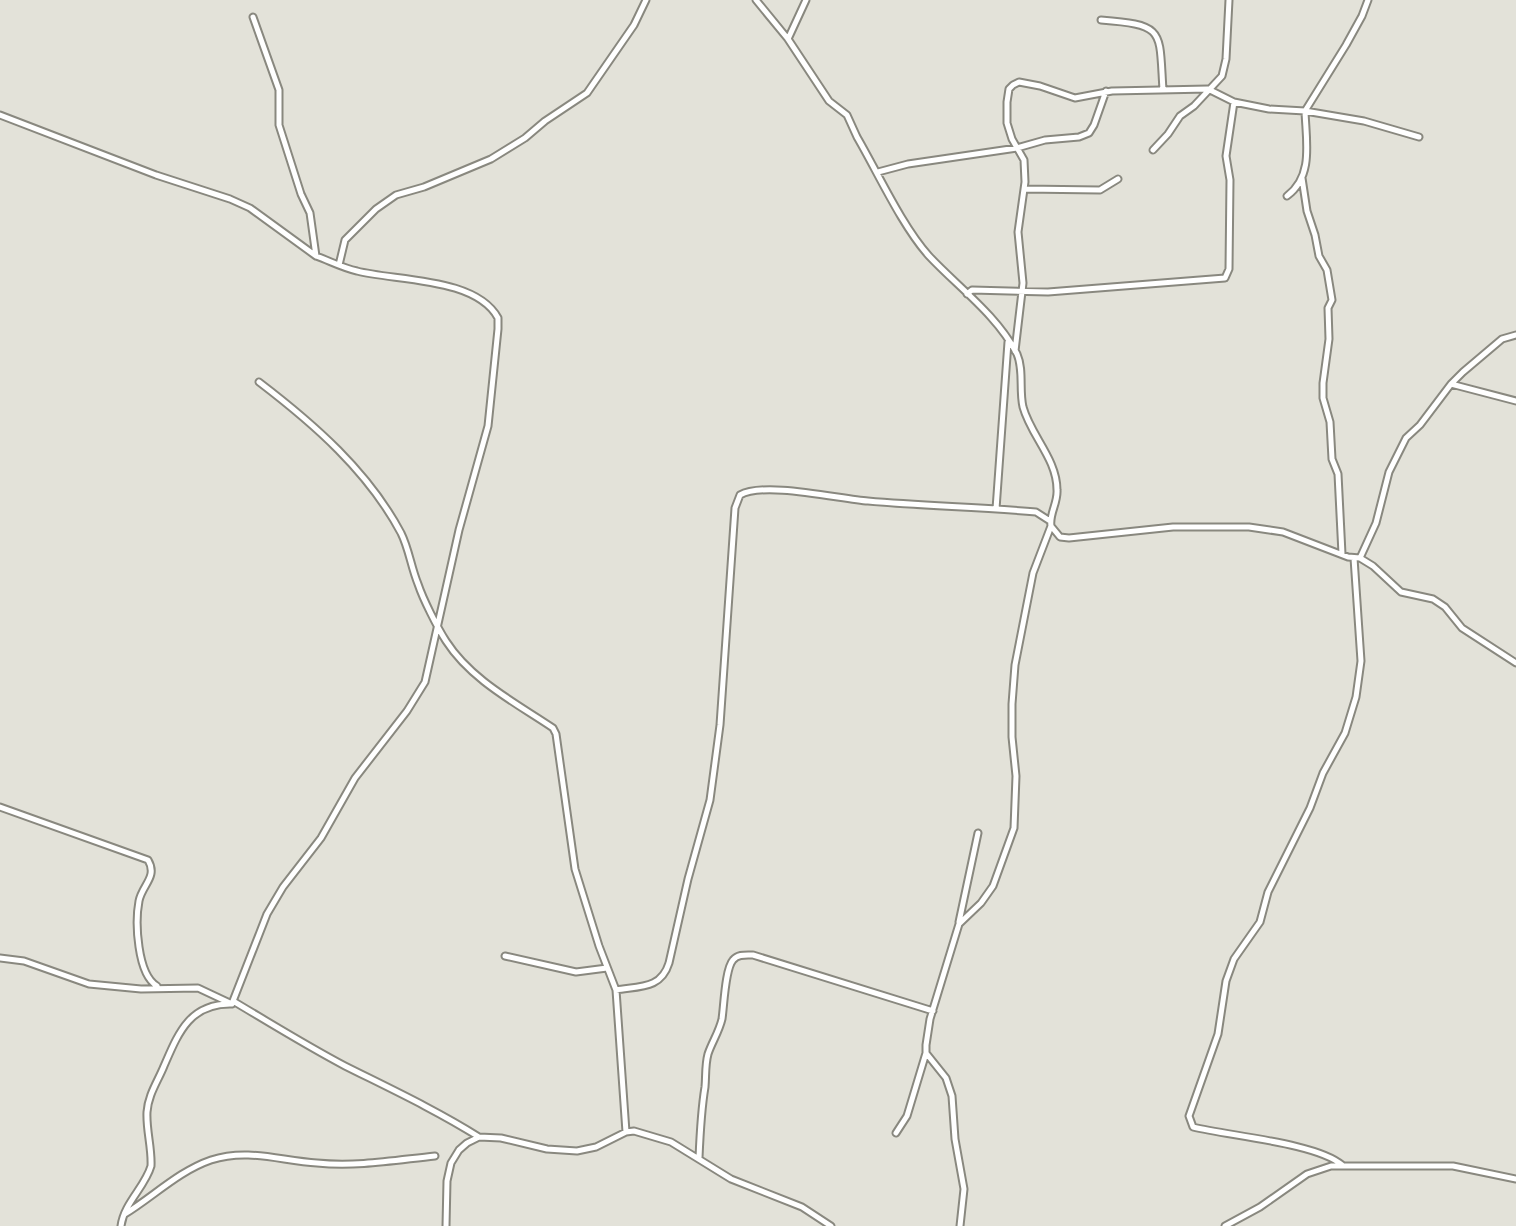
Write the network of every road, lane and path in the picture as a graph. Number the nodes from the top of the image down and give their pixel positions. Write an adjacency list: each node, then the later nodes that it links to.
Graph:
1 (646, 0): 24 (street)
2 (756, 0): 8 (street)
3 (806, 0): 8 (street)
4 (1229, 0): 9 (street)
5 (1368, 0): 13 (street)
6 (253, 17): 23 (street)
7 (1101, 20): 10 (street)
8 (788, 38): 18 (street)
9 (1208, 89): 10 (street); 12 (street); 17 (street)
10 (1163, 90): 11 (street)
11 (1106, 91): 16 (street); 16 (street)
12 (1234, 102): 13 (street); 25 (street)
13 (1305, 111): 15 (street); 19 (street)
14 (0, 116): 23 (street)
15 (1419, 137)
16 (1017, 148): 18 (street); 21 (street)
17 (1153, 150)
18 (878, 172): 26 (street)
19 (1302, 178): 22 (street); 35 (street)
20 (1118, 179): 21 (street)
21 (1024, 189): 25 (street)
22 (1287, 196)
23 (316, 256): 24 (street)
24 (339, 265): 37 (street)
25 (1021, 291): 26 (street); 29 (street)
26 (967, 294): 28 (street)
27 (1516, 335): 31 (street)
28 (1008, 342): 29 (street); 33 (street)
29 (1015, 351): 34 (street)
30 (259, 382): 37 (street)
31 (1451, 384): 32 (street); 36 (street)
32 (1516, 401)
33 (996, 509): 34 (street); 46 (street)
34 (1050, 524): 35 (street); 41 (street)
35 (1342, 554): 36 (street)
36 (1357, 558): 38 (street); 55 (street)
37 (438, 625): 44 (street); 47 (street)
38 (1516, 663)
39 (0, 807): 45 (street)
40 (978, 833): 41 (street)
41 (959, 924): 48 (street)
42 (505, 956): 44 (street)
43 (0, 958): 45 (street)
44 (607, 968): 46 (street)
45 (160, 987): 47 (street)
46 (616, 990): 50 (street)
47 (232, 1002): 52 (street); 57 (street)
48 (933, 1011): 49 (street); 54 (street)
49 (926, 1053): 51 (street); 61 (street)
50 (626, 1132): 52 (street); 54 (street)
51 (896, 1133)
52 (479, 1137): 60 (street)
53 (435, 1156): 57 (street)
54 (699, 1158): 58 (street)
55 (1342, 1165): 56 (street); 62 (street)
56 (1516, 1179)
57 (125, 1213): 59 (street)
58 (827, 1225)
59 (121, 1226)
60 (446, 1226)
61 (960, 1226)
62 (1225, 1226)

